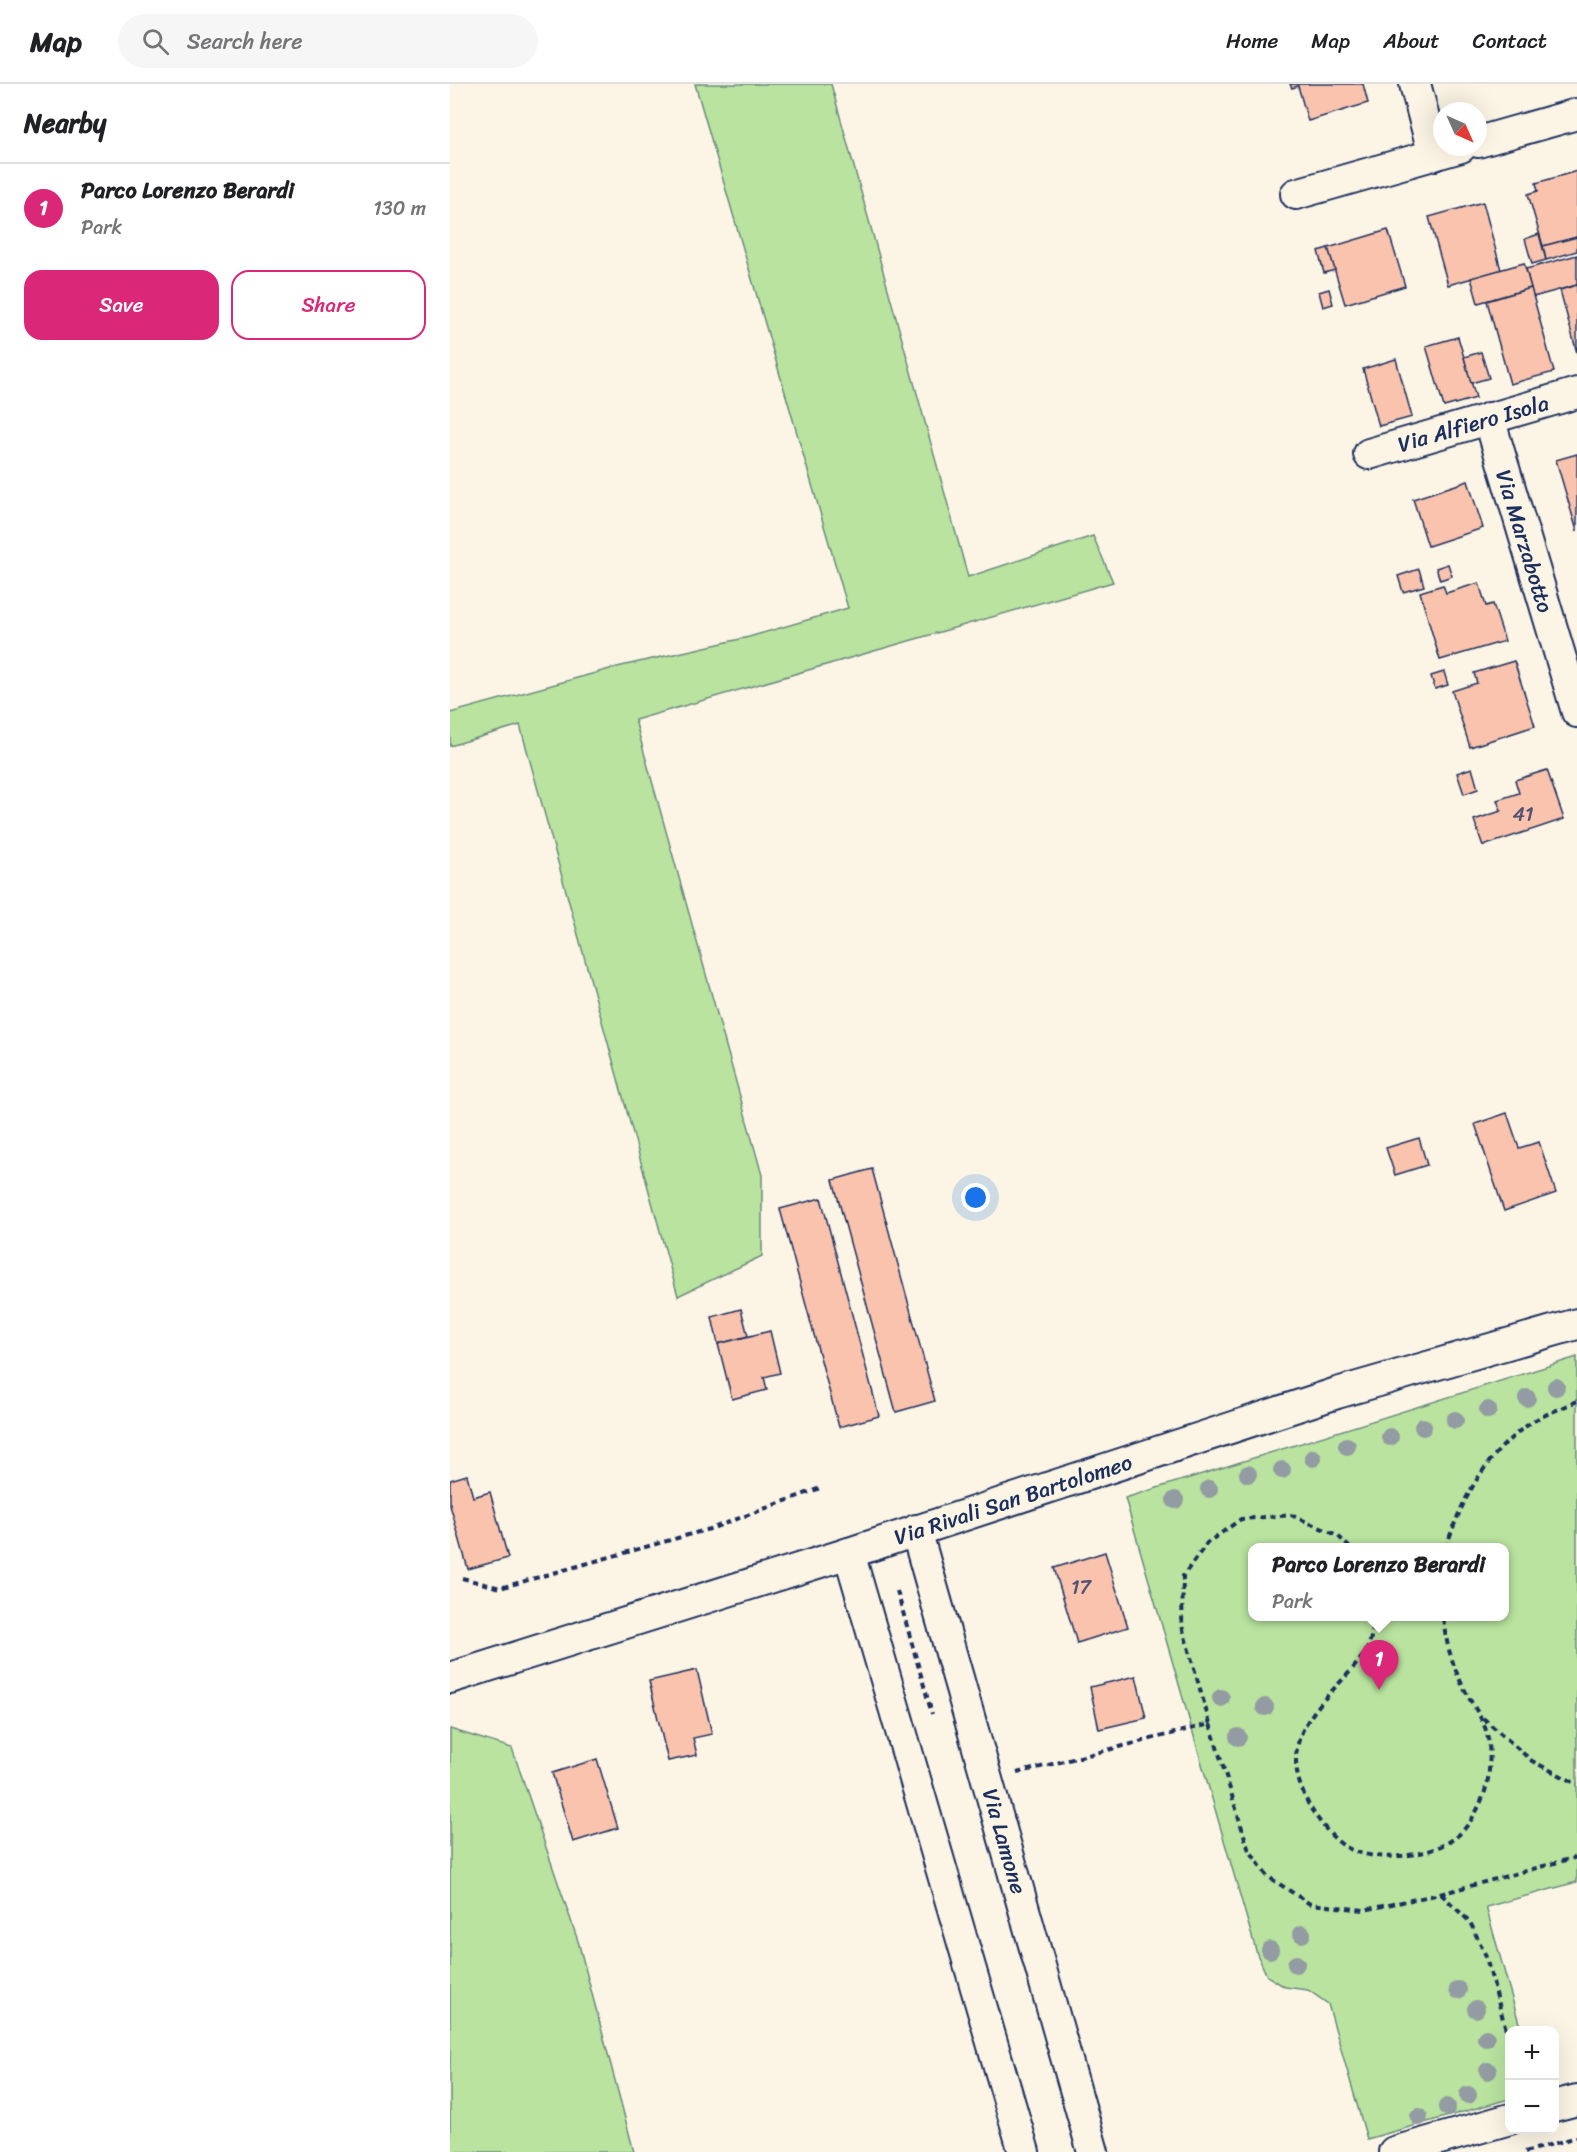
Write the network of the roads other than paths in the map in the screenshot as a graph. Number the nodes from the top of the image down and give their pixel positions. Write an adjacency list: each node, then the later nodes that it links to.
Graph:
1 (1415, 84): 3 (street)
2 (1577, 114): 4 (street)
3 (1433, 125)
4 (1487, 139)
5 (1433, 155): 6 (street)
6 (1296, 194)
7 (1577, 393): 8 (street, Via Alfiero Isola)
8 (1489, 418): 9 (street, Via Alfiero Isola); 10 (street, Via Marzabotto)
9 (1369, 454)
10 (1575, 701)
11 (1577, 1324): 12 (street, Via Rivali San Bartolomeo)
12 (916, 1530): 13 (street, Via Rivali San Bartolomeo); 19 (street, Via Lamone)
13 (849, 1552): 14 (street, Via Rivali San Bartolomeo); 18 (street)
14 (450, 1678)
15 (1577, 2100): 16 (street)
16 (1559, 2105)
17 (1505, 2120): 20 (street)
18 (1024, 2152)
19 (1093, 2152)
20 (1394, 2152)

